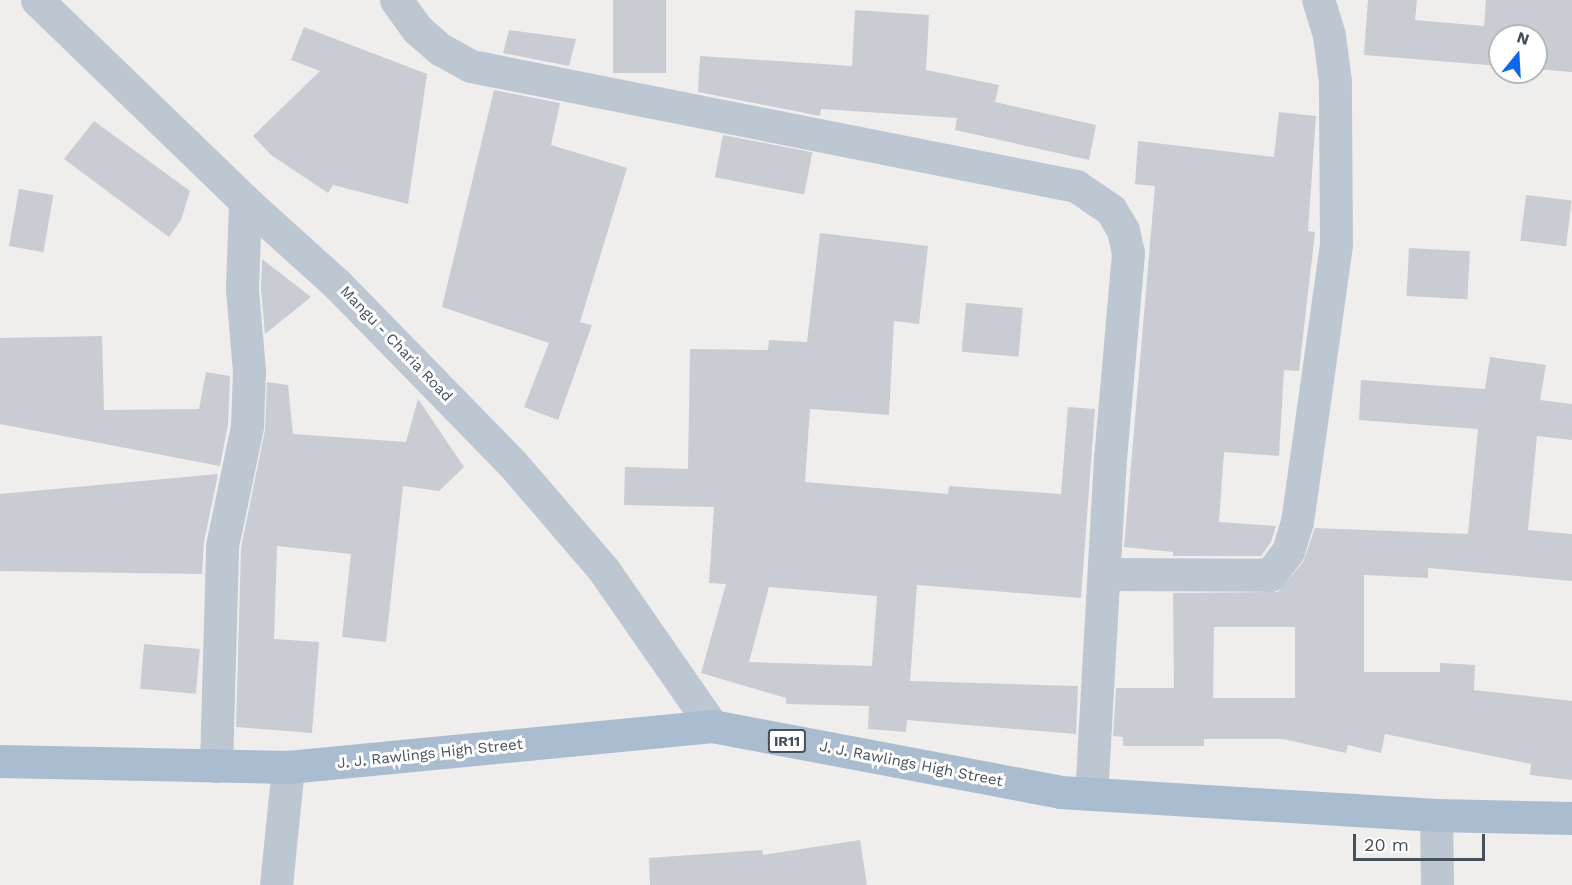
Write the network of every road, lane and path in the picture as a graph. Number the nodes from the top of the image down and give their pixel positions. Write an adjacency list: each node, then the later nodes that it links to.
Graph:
1 (37, 0): 4 (street, Mangu - Charia Road)
2 (396, 0): 5 (street)
3 (1317, 0): 5 (street)
4 (245, 201): 6 (street, Mangu - Charia Road); 8 (street)
5 (1106, 574): 10 (street)
6 (712, 726): 9 (main road, J. J. Rawlings High Street / IR11); 10 (main road, J. J. Rawlings High Street / IR11)
7 (0, 761): 8 (main road, J. J. Rawlings High Street / IR11)
8 (216, 766): 9 (main road, J. J. Rawlings High Street / IR11)
9 (288, 767): 13 (street)
10 (1091, 793): 11 (main road, J. J. Rawlings High Street / IR11)
11 (1436, 815): 12 (main road, J. J. Rawlings High Street / IR11); 14 (street)
12 (1572, 818)
13 (276, 885)
14 (1437, 885)

